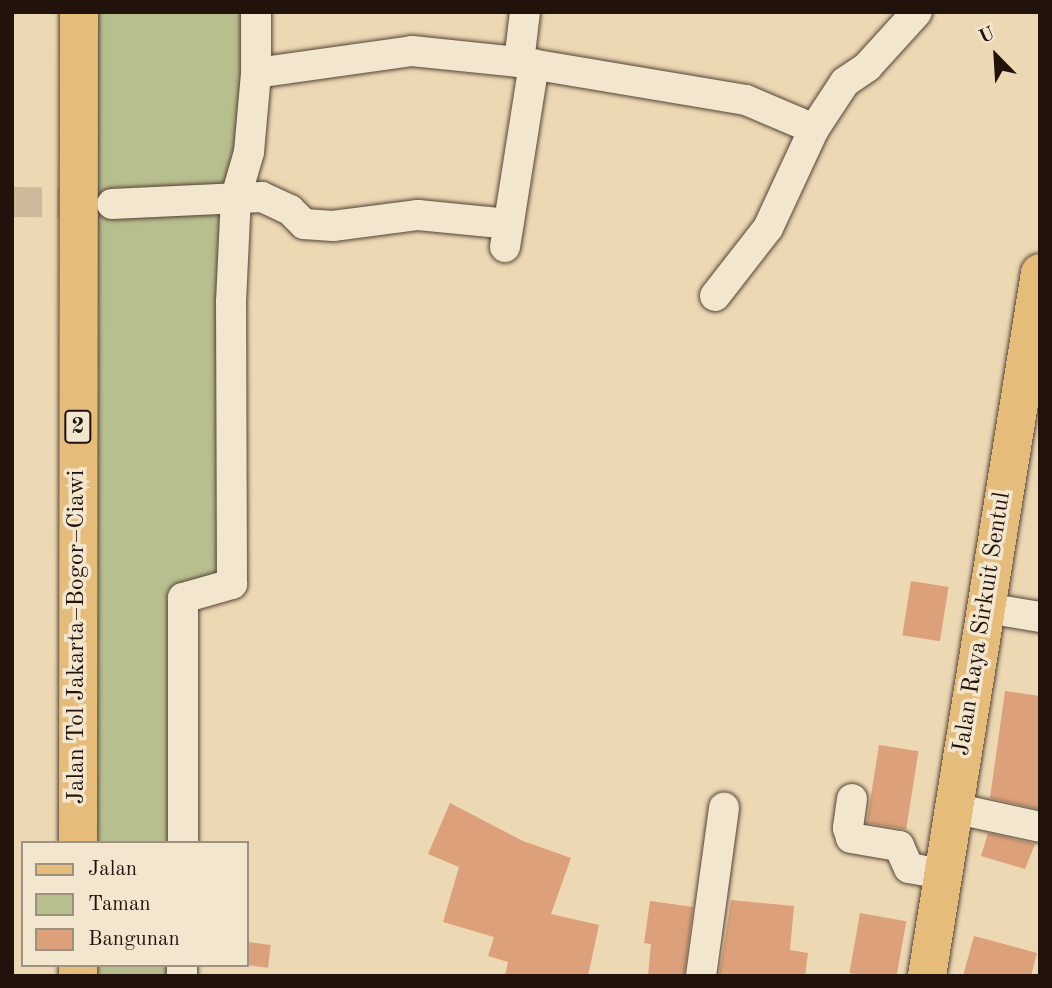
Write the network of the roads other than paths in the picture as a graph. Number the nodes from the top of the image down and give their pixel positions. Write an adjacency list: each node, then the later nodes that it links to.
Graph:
1 (79, 12): 18 (main road, Jalan Tol Jakarta–Bogor–Ciawi / 2)
2 (256, 12): 6 (street)
3 (526, 12): 5 (street)
4 (917, 12): 7 (street)
5 (527, 63): 6 (street); 7 (street); 8 (street)
6 (256, 73): 8 (street)
7 (814, 129): 11 (street)
8 (236, 197): 9 (street); 19 (street)
9 (112, 204)
10 (1040, 273): 12 (main road, Jalan Raya Sirkuit Sentul)
11 (715, 296)
12 (986, 608): 13 (street); 16 (main road, Jalan Raya Sirkuit Sentul)
13 (1040, 617)
14 (852, 799): 20 (street)
15 (724, 808): 21 (street)
16 (953, 808): 17 (street); 20 (main road, Jalan Raya Sirkuit Sentul)
17 (1040, 827)
18 (78, 841)
19 (183, 841)
20 (942, 874): 22 (main road, Jalan Raya Sirkuit Sentul)
21 (701, 976)
22 (927, 976)

